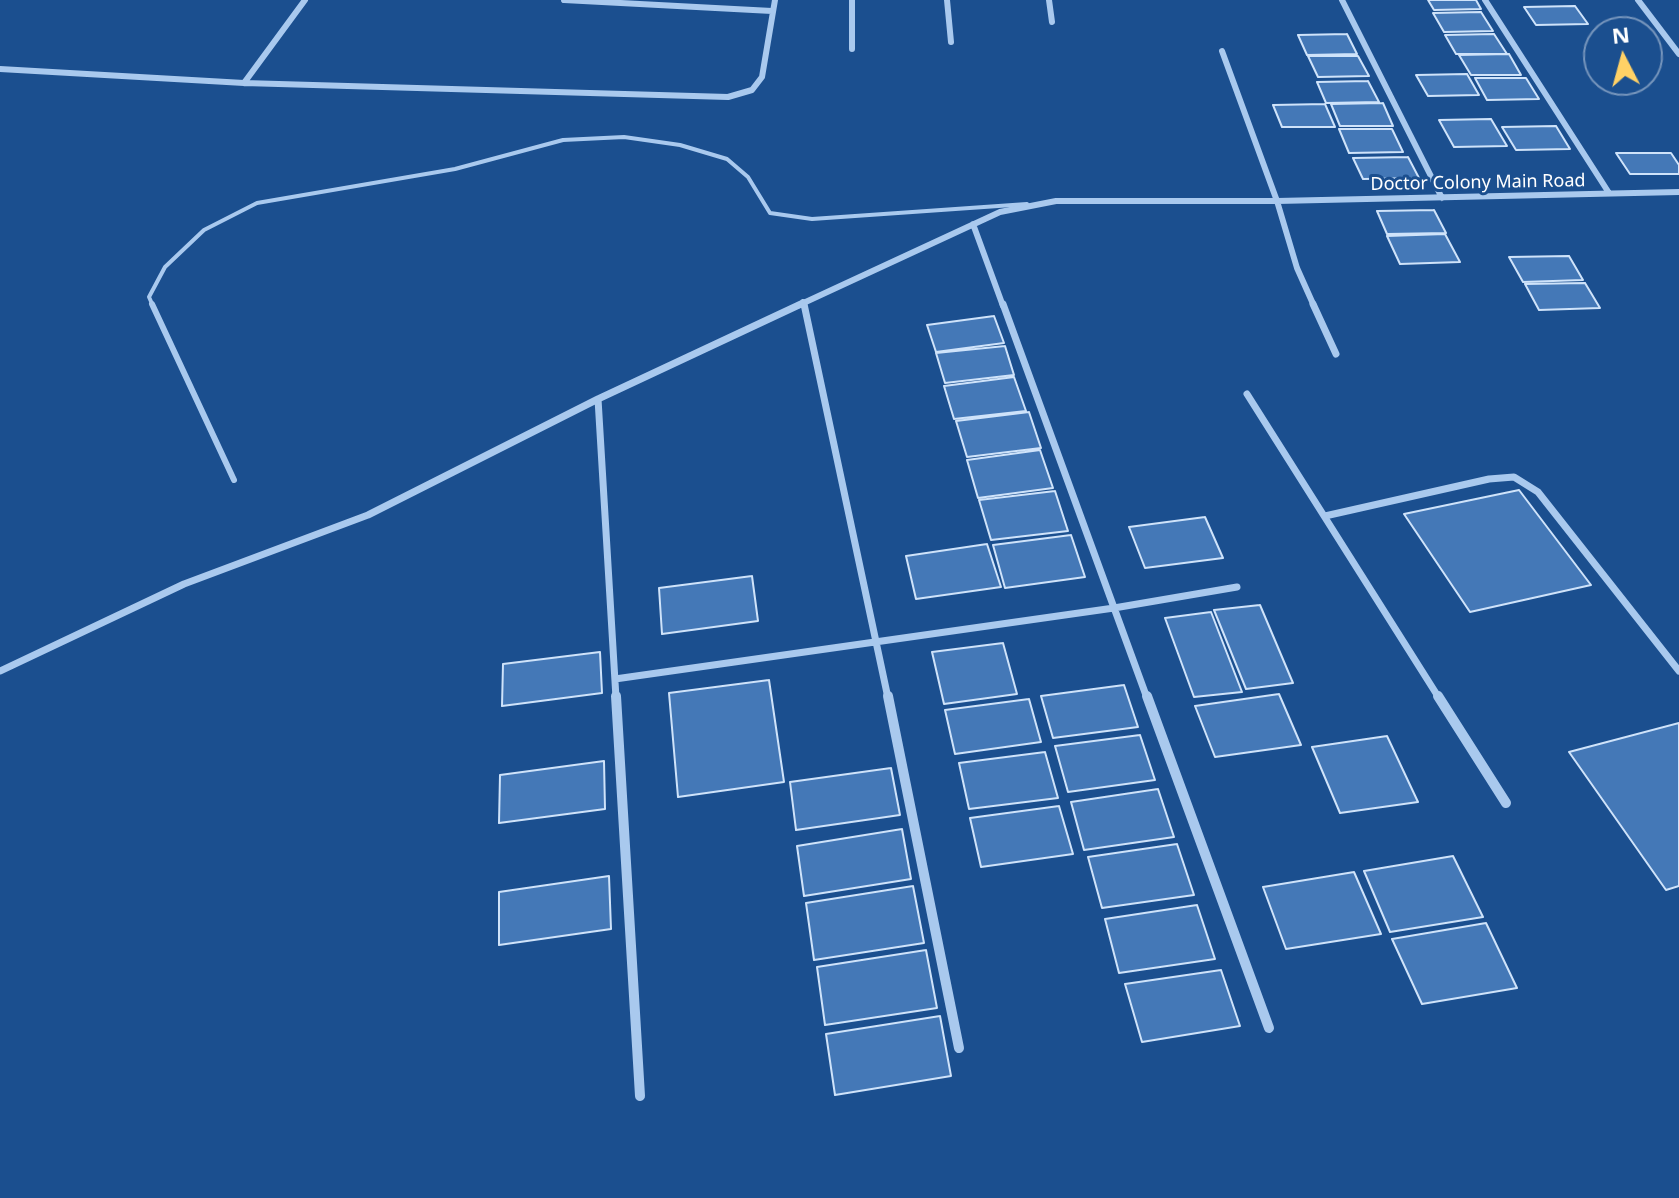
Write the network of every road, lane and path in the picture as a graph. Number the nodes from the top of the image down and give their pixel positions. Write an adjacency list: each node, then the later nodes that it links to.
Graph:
1 (305, 0): 17 (street)
2 (564, 0): 10 (street)
3 (775, 0): 10 (street)
4 (852, 0): 13 (street)
5 (947, 0): 12 (street)
6 (1049, 0): 11 (street)
7 (1342, 0): 20 (street)
8 (1485, 0): 19 (street)
9 (1638, 0): 15 (street)
10 (772, 11): 17 (street)
11 (1052, 22)
12 (951, 42)
13 (852, 49)
14 (1222, 51): 21 (street)
15 (1679, 54)
16 (0, 69): 17 (street)
17 (244, 83)
18 (1679, 192): 19 (street, Doctor Colony Main Road)
19 (1609, 193): 20 (street, Doctor Colony Main Road)
20 (1442, 198): 21 (street, Doctor Colony Main Road)
21 (1277, 201): 22 (street, Doctor Colony Main Road); 25 (street)
22 (1027, 204): 23 (street, Doctor Colony Main Road); 28 (lane)
23 (973, 224): 24 (street, Doctor Colony Main Road); 31 (street)
24 (803, 302): 27 (street, Doctor Colony Main Road); 32 (street)
25 (1336, 354)
26 (1247, 394): 29 (street)
27 (598, 399): 33 (street, Doctor Colony Main Road); 35 (street)
28 (234, 480)
29 (1325, 516): 34 (street); 36 (street)
30 (1237, 587): 31 (street)
31 (1114, 608): 32 (street); 37 (street)
32 (877, 642): 35 (street); 38 (street)
33 (0, 671)
34 (1679, 671)
35 (615, 679): 39 (street)
36 (1506, 803)
37 (1269, 1028)
38 (959, 1048)
39 (640, 1096)

